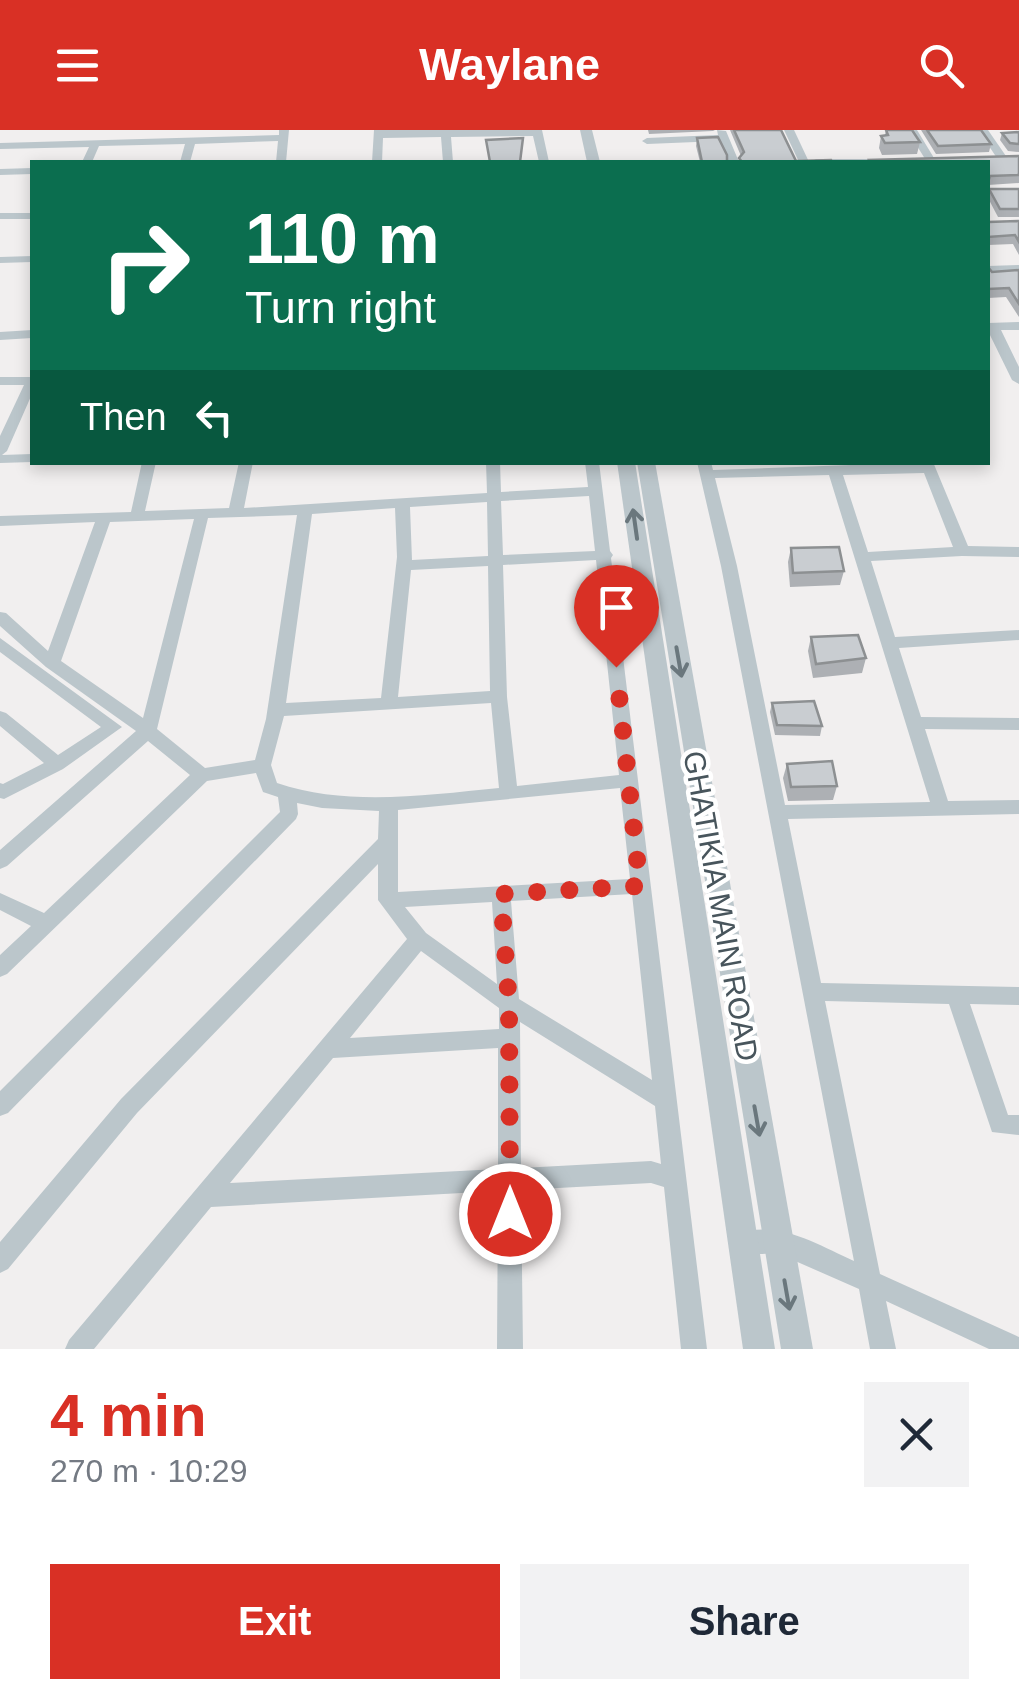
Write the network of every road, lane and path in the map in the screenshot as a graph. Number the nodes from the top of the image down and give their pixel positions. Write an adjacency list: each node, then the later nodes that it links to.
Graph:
1 (7, 130): 16 (street)
2 (573, 130): 25 (street)
3 (586, 130): 26 (street)
4 (789, 130): 28 (street)
5 (912, 130): 29 (street)
6 (538, 131): 12 (street); 24 (street)
7 (984, 132): 11 (street); 18 (street)
8 (379, 133): 12 (street); 22 (street)
9 (284, 134): 14 (street); 21 (street)
10 (723, 134): 13 (street); 27 (street)
11 (1002, 134)
12 (446, 136): 23 (street)
13 (647, 141)
14 (191, 142): 15 (street); 20 (street)
15 (95, 144): 16 (street); 19 (street)
16 (0, 146)
17 (1019, 158): 18 (street)
18 (1003, 159): 30 (street)
19 (88, 160)
20 (186, 160)
21 (280, 160)
22 (378, 160)
23 (448, 160)
24 (544, 160)
25 (580, 160)
26 (594, 160)
27 (733, 160)
28 (803, 160)
29 (930, 160)
30 (985, 160)
31 (30, 171): 32 (street)
32 (0, 172)
33 (0, 216): 34 (street)
34 (30, 216)
35 (30, 259): 36 (street)
36 (0, 260)
37 (1019, 266): 38 (street)
38 (990, 267)
39 (1019, 326): 40 (street)
40 (990, 327): 43 (street)
41 (30, 334): 42 (street)
42 (0, 336)
43 (1019, 380)
44 (0, 381): 45 (street)
45 (30, 381)
46 (30, 385): 47 (street)
47 (0, 451)
48 (30, 458): 49 (street)
49 (0, 460)
50 (149, 465): 66 (street)
51 (245, 465): 63 (street)
52 (494, 465): 60 (street)
53 (592, 465): 59 (street)
54 (626, 465): 119 (street, GHATIKIA MAIN ROAD, one-way to 54)
55 (647, 465): 118 (street, GHATIKIA MAIN ROAD, one-way to 118)
56 (928, 466): 58 (street); 68 (street)
57 (706, 468): 58 (street); 96 (street)
58 (835, 470): 71 (street)
59 (596, 491): 60 (street); 70 (street)
60 (492, 497): 61 (street); 72 (street)
61 (402, 503): 62 (street); 73 (street)
62 (305, 510): 63 (street); 81 (street)
63 (236, 512): 64 (street)
64 (202, 514): 66 (street); 85 (street)
65 (104, 516): 66 (street); 67 (street); 78 (street)
66 (137, 516)
67 (2, 524)
68 (962, 551): 69 (street); 71 (street)
69 (1019, 552)
70 (605, 555): 72 (street); 89 (street)
71 (863, 557): 76 (street)
72 (497, 560): 73 (street); 79 (street)
73 (404, 566): 80 (street)
74 (0, 618): 78 (street)
75 (1019, 635): 76 (street)
76 (891, 642): 83 (street)
77 (0, 644): 86 (street)
78 (52, 663): 85 (street)
79 (499, 697): 80 (street); 91 (street)
80 (389, 704): 81 (street)
81 (276, 710): 87 (street)
82 (0, 717): 86 (street)
83 (917, 723): 84 (street); 95 (street)
84 (1019, 724)
85 (148, 731): 88 (street); 98 (street)
86 (56, 764): 90 (street)
87 (262, 764): 88 (street); 92 (street)
88 (202, 775): 103 (street)
89 (628, 780): 91 (street); 99 (street)
90 (0, 790)
91 (508, 794): 93 (street)
92 (287, 795): 93 (street); 113 (street)
93 (389, 805): 97 (street)
94 (1019, 807): 95 (street)
95 (940, 809): 96 (street)
96 (777, 812): 106 (street)
97 (387, 842): 102 (street); 120 (street)
98 (0, 861)
99 (640, 886): 100 (street); 112 (street)
100 (501, 894): 102 (street); 109 (street)
101 (0, 900): 103 (street)
102 (388, 900): 104 (street)
103 (47, 924): 105 (street)
104 (419, 939): 109 (street); 111 (street)
105 (0, 968)
106 (812, 992): 107 (street); 121 (street)
107 (957, 996): 108 (street); 114 (street)
108 (1019, 996)
109 (509, 1004): 110 (street); 112 (street)
110 (509, 1038): 111 (street); 116 (street)
111 (327, 1049): 117 (street)
112 (665, 1100): 115 (street)
113 (0, 1106)
114 (1019, 1124)
115 (676, 1179): 116 (street); 124 (street)
116 (510, 1180): 117 (street); 123 (street)
117 (204, 1196): 122 (street)
118 (777, 1242): 119 (street); 121 (street); 126 (street, GHATIKIA MAIN ROAD, one-way to 126)
119 (744, 1243): 125 (street, GHATIKIA MAIN ROAD)
120 (0, 1261)
121 (868, 1280): 127 (street); 128 (street)
122 (78, 1349)
123 (510, 1349)
124 (694, 1349)
125 (759, 1349)
126 (796, 1349)
127 (883, 1349)
128 (1017, 1349)

